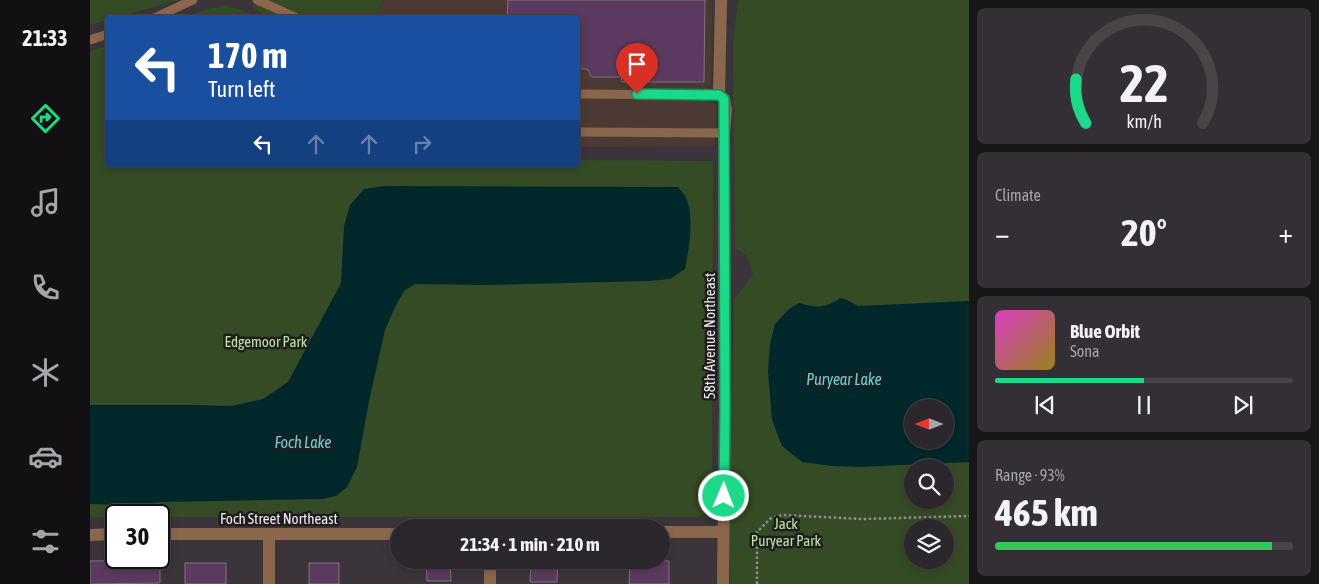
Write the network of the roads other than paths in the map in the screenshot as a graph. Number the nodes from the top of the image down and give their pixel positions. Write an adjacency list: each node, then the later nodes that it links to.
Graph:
1 (193, 0): 4 (lane)
2 (257, 0): 5 (lane)
3 (721, 0): 9 (street, 58th Avenue Northeast)
4 (160, 15)
5 (290, 15)
6 (105, 35): 7 (lane)
7 (90, 40)
8 (580, 94): 9 (lane)
9 (717, 95): 11 (street, 58th Avenue Northeast)
10 (580, 132): 11 (lane)
11 (724, 133): 13 (street, 58th Avenue Northeast)
12 (670, 532): 13 (street)
13 (723, 532): 22 (street, 58th Avenue Northeast)
14 (105, 534): 18 (street)
15 (170, 534): 16 (street, Foch Street Northeast)
16 (269, 534): 17 (street, Foch Street Northeast); 20 (street)
17 (390, 534)
18 (90, 535)
19 (490, 569): 21 (street)
20 (269, 584)
21 (490, 584)
22 (723, 584)

